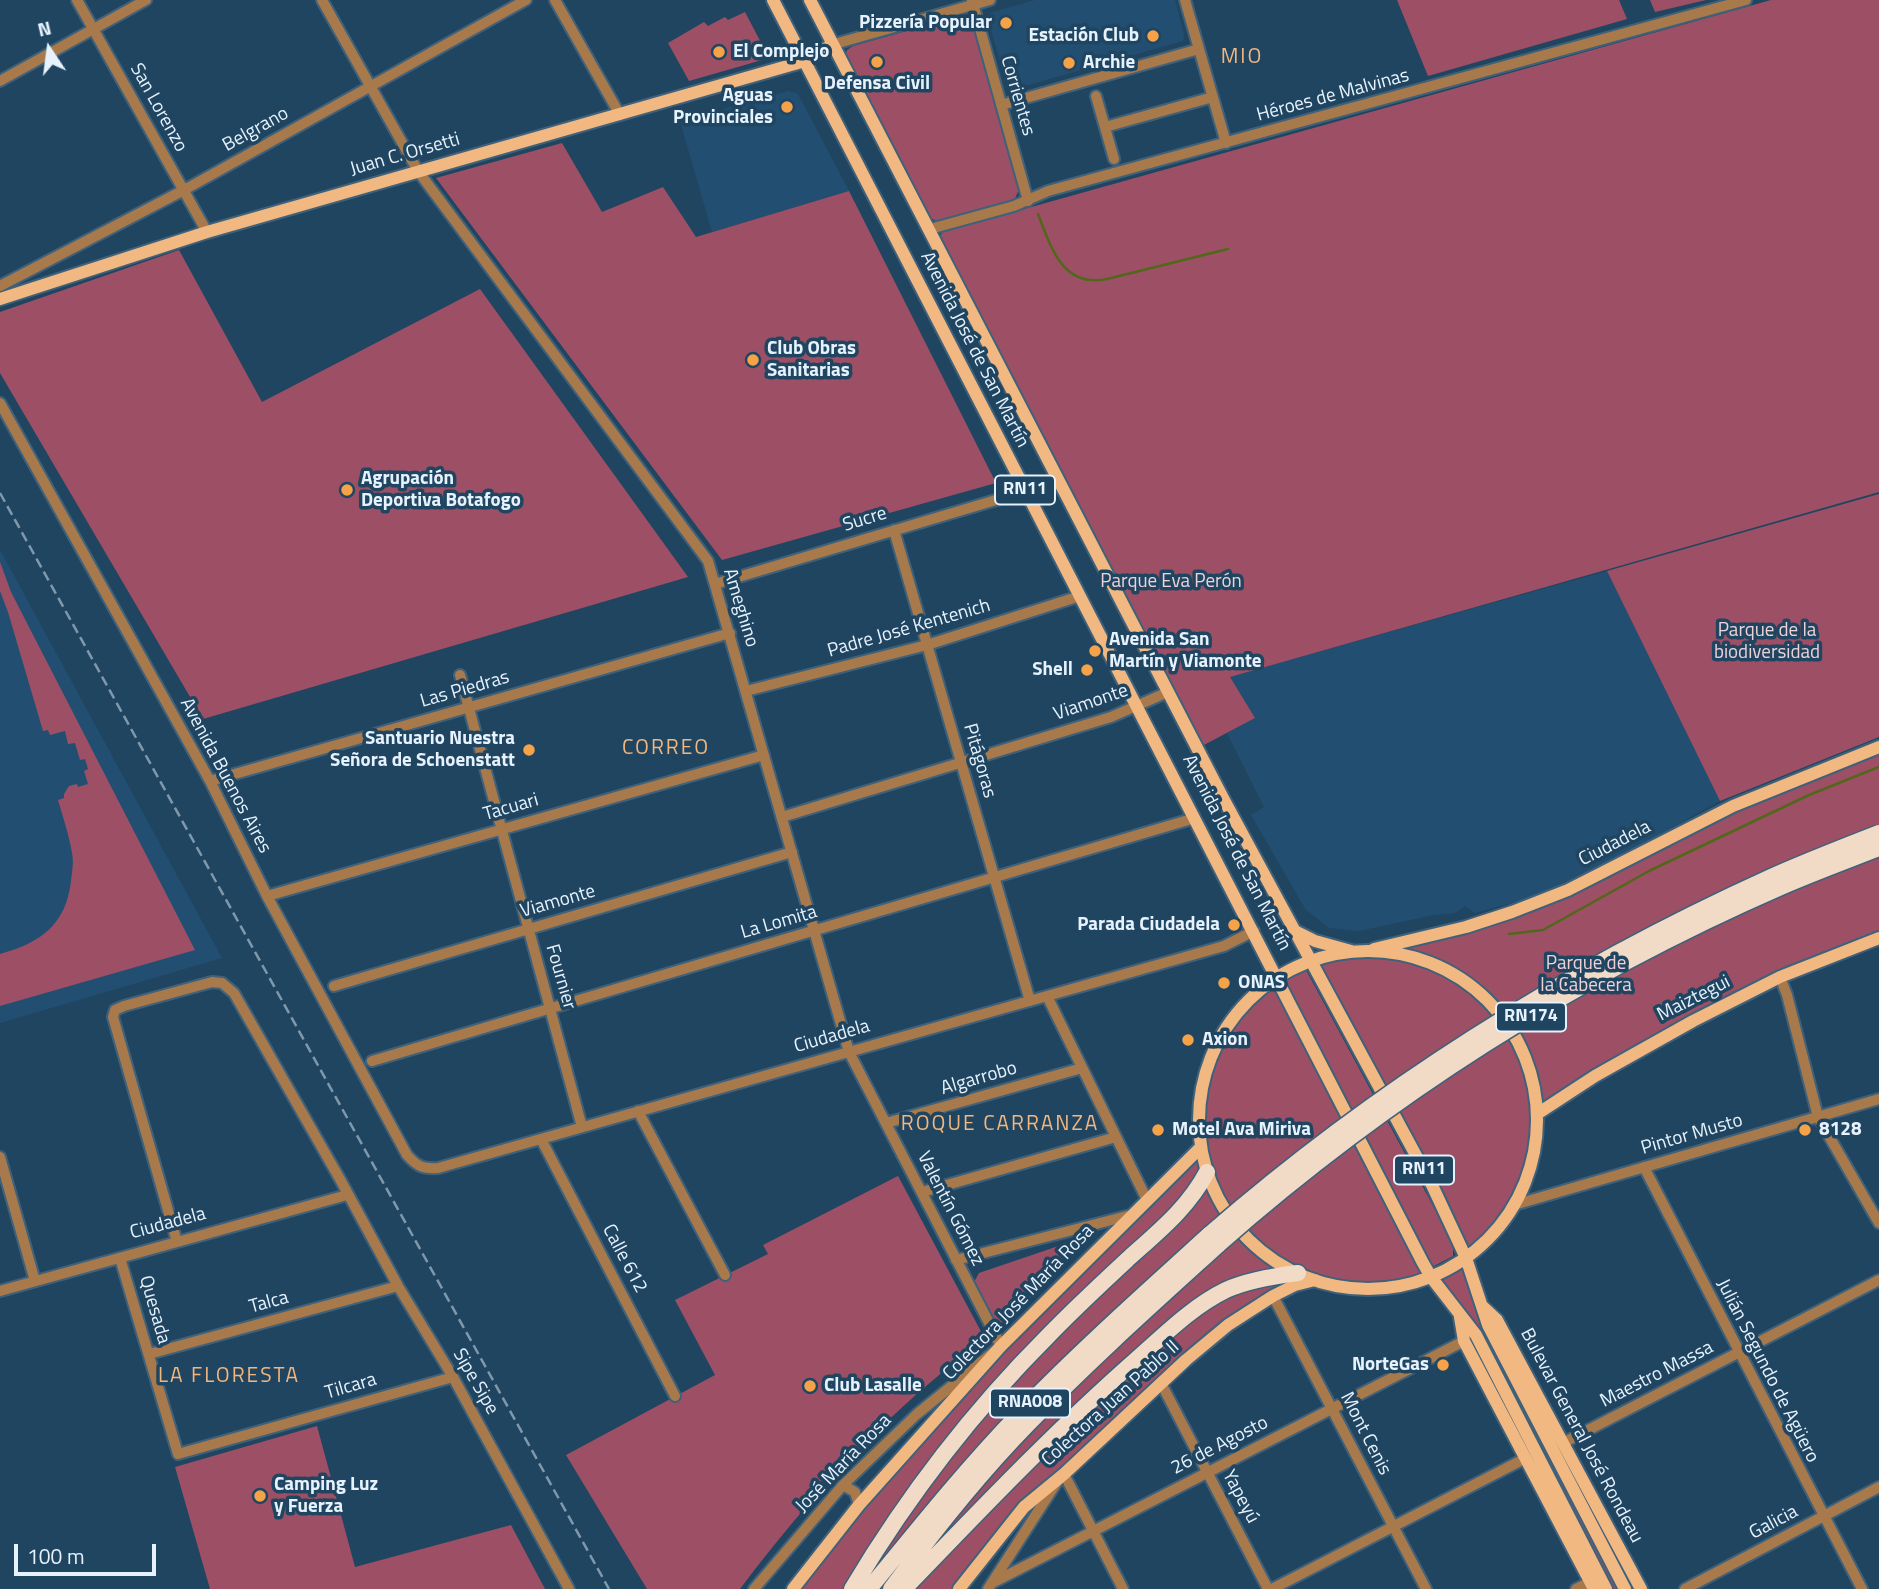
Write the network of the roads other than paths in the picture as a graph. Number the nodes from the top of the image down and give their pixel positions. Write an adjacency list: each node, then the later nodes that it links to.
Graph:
1 (77, 0): 12 (street, San Lorenzo)
2 (146, 0): 12 (street)
3 (323, 0): 17 (street, Ameghino)
4 (526, 0): 17 (street, Belgrano)
5 (555, 0): 21 (street)
6 (773, 0): 15 (main road, Avenida José de San Martín / RN11)
7 (810, 0): 13 (main road, Avenida José de San Martín / RN11)
8 (990, 0): 11 (street)
9 (1185, 0): 14 (street)
10 (1746, 0): 23 (street, Héroes de Malvinas)
11 (972, 2): 13 (street); 20 (street, Corrientes)
12 (94, 29): 16 (street); 26 (street, San Lorenzo)
13 (831, 45): 15 (main road, Juan C. Orsetti); 28 (main road, Avenida José de San Martín / RN11)
14 (1199, 49): 19 (street); 20 (street)
15 (804, 61): 21 (main road, Juan C. Orsetti); 34 (main road, Avenida José de San Martín / RN11)
16 (0, 81)
17 (371, 86): 25 (street, Ameghino); 26 (street, Belgrano)
18 (1096, 96): 22 (street)
19 (1213, 97): 22 (street); 23 (street)
20 (1001, 105): 27 (street, Corrientes)
21 (620, 115): 25 (main road, Juan C. Orsetti)
22 (1105, 127): 24 (street)
23 (1226, 143): 27 (street, Héroes de Malvinas)
24 (1114, 159)
25 (418, 171): 29 (main road, Juan C. Orsetti); 36 (street, Ameghino)
26 (184, 190): 29 (street, San Lorenzo); 30 (street, Belgrano)
27 (1028, 201): 28 (street, Héroes de Malvinas)
28 (930, 229): 42 (main road, Avenida José de San Martín / RN11)
29 (207, 232): 31 (main road, Juan C. Orsetti)
30 (0, 287): 31 (main road, Juan C. Orsetti)
31 (19, 292): 32 (main road, Juan C. Orsetti)
32 (0, 299)
33 (0, 403): 48 (street, Avenida Buenos Aires)
34 (1026, 491): 35 (street, Sucre); 37 (main road, Avenida José de San Martín / RN11)
35 (894, 530): 36 (street, Sucre); 39 (street, Pitágoras)
36 (715, 584): 38 (street, Ameghino)
37 (1080, 596): 39 (street, Padre José Kentenich); 43 (main road, Avenida José de San Martín / RN11)
38 (730, 633): 41 (street, Ameghino); 44 (street, Las Piedras)
39 (927, 645): 41 (street, Padre José Kentenich); 47 (street, Pitágoras)
40 (460, 675): 44 (street, Fournier)
41 (746, 691): 46 (street, Ameghino)
42 (1168, 692): 43 (street, Viamonte); 60 (main road, Avenida José de San Martín / RN11)
43 (1139, 705): 47 (street, Viamonte); 50 (main road, Avenida José de San Martín / RN11)
44 (468, 707): 48 (street, Las Piedras); 51 (street, Fournier)
45 (1879, 747): 62 (main road, Ciudadela)
46 (764, 755): 49 (street, Ameghino); 51 (street, Tacuari)
47 (961, 762): 49 (street, Viamonte); 55 (street, Pitágoras)
48 (210, 781): 56 (street, Avenida Buenos Aires)
49 (782, 817): 54 (street, Ameghino)
50 (1195, 818): 55 (street, La Lomita); 59 (main road, Avenida José de San Martín / RN11)
51 (500, 830): 56 (street, Tacuari); 57 (street, Fournier)
52 (1879, 832): 92 (highway, RN174, bridge)
53 (1879, 848): 92 (highway, RN174, bridge)
54 (792, 852): 57 (street, Viamonte); 58 (street, Ameghino)
55 (994, 877): 58 (street, La Lomita); 68 (street, Pitágoras)
56 (267, 896): 83 (street, Avenida Buenos Aires)
57 (528, 929): 66 (street, Viamonte); 69 (street, Fournier)
58 (814, 930): 69 (street, La Lomita); 70 (street, Ameghino)
59 (1254, 931): 65 (main road, Avenida José de San Martín / RN11); 67 (street, Ciudadela)
60 (1295, 931): 62 (main road); 63 (main road, Avenida José de San Martín / RN11)
61 (1879, 937): 64 (main road, Maiztegui)
62 (1358, 952): 63 (main road, Ciudadela); 75 (main road, Ciudadela)
63 (1310, 962): 65 (main road, Ciudadela); 95 (main road, Bulevar General José Rondeau / RN11)
64 (1780, 977): 75 (main road, Maiztegui); 76 (street)
65 (1278, 978): 81 (main road, Ciudadela); 99 (main road, RN11)
66 (334, 986)
67 (1047, 996): 68 (street, Ciudadela); 72 (street)
68 (1030, 1001): 70 (street, Ciudadela)
69 (550, 1008): 71 (street, La Lomita); 78 (street, Fournier)
70 (849, 1052): 74 (street, Ciudadela); 77 (street, Valentín Gómez)
71 (372, 1061)
72 (1082, 1068): 77 (street, Algarrobo); 79 (street)
73 (1879, 1099): 76 (street, Pintor Musto)
74 (638, 1111): 78 (street, Ciudadela); 98 (street)
75 (1537, 1114): 89 (main road, Ciudadela)
76 (1818, 1117): 84 (street, Pintor Musto); 91 (street)
77 (886, 1123): 86 (street, Valentín Gómez)
78 (582, 1127): 80 (street, Ciudadela)
79 (1116, 1137): 86 (street); 88 (street)
80 (541, 1139): 83 (street, Ciudadela); 114 (street, Calle 612)
81 (1201, 1147): 85 (main road, Ciudadela); 88 (main road, Colectora José María Rosa)
82 (0, 1157): 102 (street)
83 (417, 1166)
84 (1644, 1167): 89 (street, Pintor Musto); 110 (street, Julián Segundo de Agüero)
85 (1207, 1172): 97 (main road, Ciudadela); 132 (highway)
86 (922, 1192): 96 (street, Valentín Gómez)
87 (347, 1195): 93 (street, Ciudadela); 93 (street, Sipe Sipe); 103 (street, Sipe Sipe)
88 (1147, 1200): 90 (main road, Colectora José María Rosa)
89 (1514, 1205): 95 (main road, Ciudadela)
90 (1131, 1215): 96 (street); 109 (main road, Colectora José María Rosa)
91 (1879, 1223)
92 (1215, 1239): 133 (highway, RNA008); 134 (highway, RNA008)
93 (177, 1242): 94 (street, Ciudadela)
94 (120, 1258): 102 (street, Ciudadela); 111 (street, Quesada)
95 (1465, 1258): 99 (main road, Ciudadela); 106 (main road, Bulevar General José Rondeau)
96 (956, 1260): 109 (street, Valentín Gómez)
97 (1298, 1273): 100 (main road, Ciudadela); 135 (highway)
98 (725, 1275)
99 (1431, 1277): 100 (main road, Ciudadela); 107 (main road)
100 (1315, 1280): 105 (main road, Colectora Juan Pablo II)
101 (1879, 1280): 110 (street, Maestro Massa)
102 (35, 1281): 104 (street, Ciudadela)
103 (398, 1286): 111 (street, Talca); 112 (street, Sipe Sipe)
104 (0, 1291)
105 (1273, 1296): 113 (main road, Colectora Juan Pablo II); 115 (street, Mont Cenis)
106 (1482, 1306): 116 (main road, Bulevar General José Rondeau); 142 (main road, Bulevar General José Rondeau)
107 (1459, 1314): 108 (main road); 141 (main road)
108 (1464, 1342): 115 (street, 26 de Agosto); 118 (main road)
109 (1001, 1346): 121 (street, José María Rosa); 123 (main road, Colectora José María Rosa)
110 (1738, 1353): 116 (street, Maestro Massa); 124 (street, Julián Segundo de Agüero)
111 (149, 1354): 117 (street, Quesada)
112 (453, 1377): 117 (street, Tilcara); 129 (street, Sipe Sipe)
113 (1161, 1385): 119 (street, Yapeyú); 120 (main road, Colectora Juan Pablo II)
114 (675, 1396)
115 (1332, 1409): 119 (street, 26 de Agosto); 125 (street, Mont Cenis)
116 (1563, 1443): 143 (main road, Bulevar General José Rondeau)
117 (178, 1454)
118 (1526, 1458): 125 (street); 127 (main road)
119 (1207, 1472): 126 (street, 26 de Agosto); 138 (street, Yapeyú)
120 (1063, 1475): 126 (street); 128 (street); 136 (main road, Colectora Juan Pablo II)
121 (843, 1485): 123 (street); 130 (street, José María Rosa)
122 (1879, 1487): 124 (street, Galicia)
123 (859, 1506): 131 (main road, Colectora José María Rosa)
124 (1823, 1517): 144 (street, Galicia); 145 (street, Julián Segundo de Agüero)
125 (1394, 1527): 138 (street); 139 (street, Mont Cenis)
126 (1093, 1531): 128 (street, 26 de Agosto); 137 (street)
127 (1592, 1585): 140 (street)
128 (990, 1586)
129 (569, 1589)
130 (754, 1589)
131 (793, 1589)
132 (852, 1589)
133 (869, 1589)
134 (891, 1589)
135 (904, 1589)
136 (959, 1589)
137 (1123, 1589)
138 (1270, 1589)
139 (1426, 1589)
140 (1576, 1589)
141 (1606, 1589)
142 (1625, 1589)
143 (1641, 1589)
144 (1685, 1589)
145 (1861, 1589)

